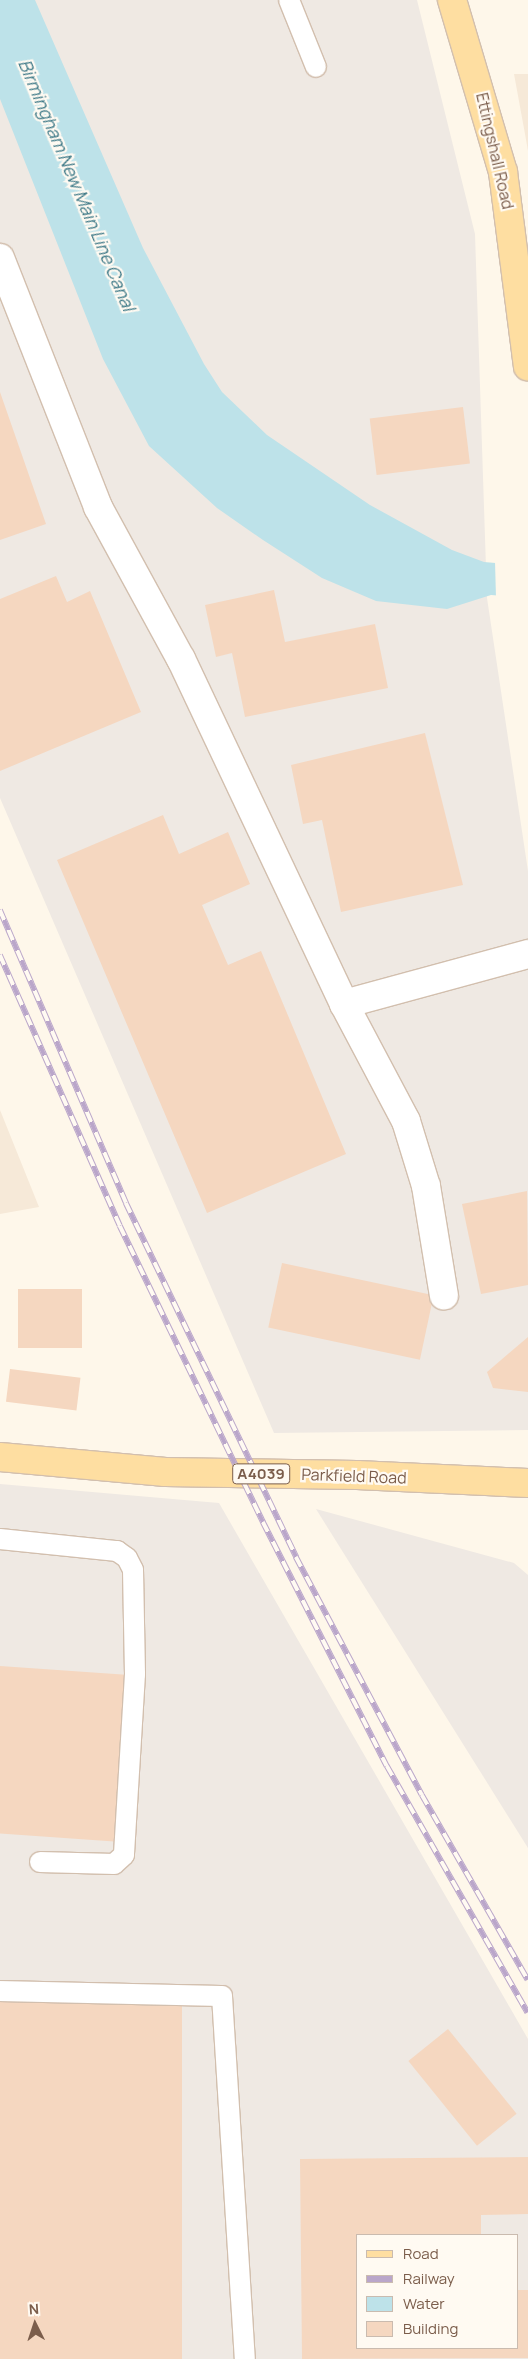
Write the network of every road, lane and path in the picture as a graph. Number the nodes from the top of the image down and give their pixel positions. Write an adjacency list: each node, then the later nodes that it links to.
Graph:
1 (289, 0): 3 (lane)
2 (452, 0): 4 (main road, Ettingshall Road)
3 (316, 67)
4 (521, 243): 6 (main road, Ettingshall Road)
5 (0, 258): 8 (street)
6 (528, 366)
7 (528, 954): 8 (street)
8 (344, 1004): 9 (street)
9 (444, 1296)
10 (0, 1457): 11 (main road, Parkfield Road / A4039)
11 (528, 1483)
12 (0, 1538): 13 (lane)
13 (40, 1862)
14 (0, 1991): 15 (lane)
15 (245, 2359)

